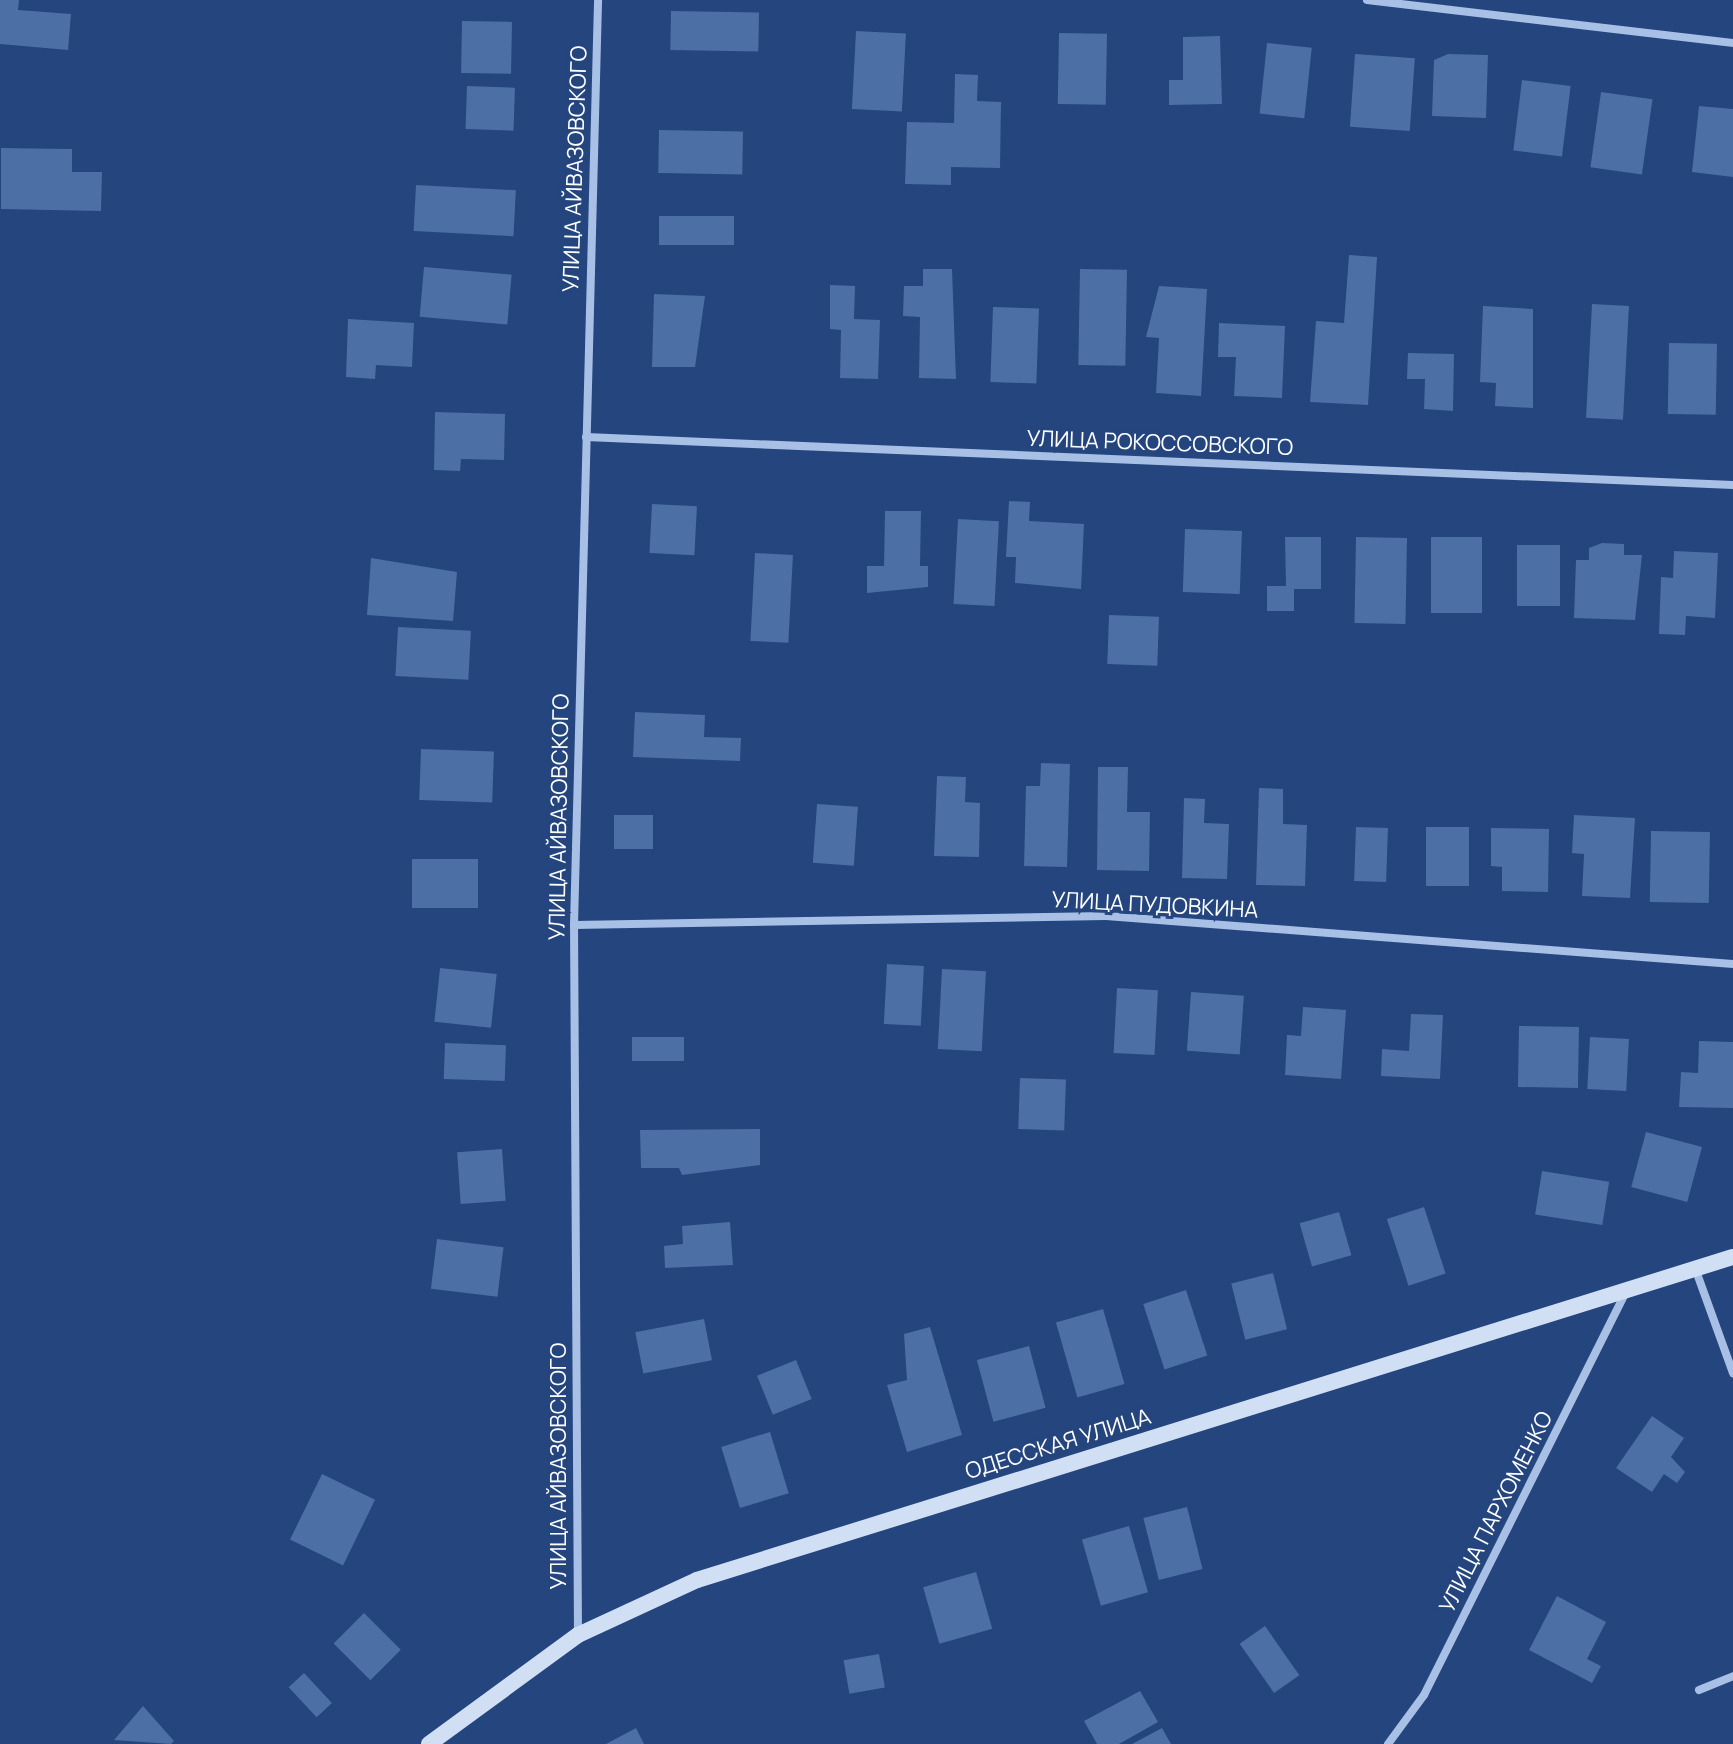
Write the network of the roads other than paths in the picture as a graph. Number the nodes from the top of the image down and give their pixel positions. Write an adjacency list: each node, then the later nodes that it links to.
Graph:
1 (598, 0): 4 (street, УЛИЦА АЙВАЗОВСКОГО)
2 (1367, 0): 3 (street)
3 (1733, 43)
4 (586, 437): 5 (street, УЛИЦА РОКОССОВСКОГО); 6 (street, УЛИЦА АЙВАЗОВСКОГО)
5 (1733, 485)
6 (574, 925): 7 (street, УЛИЦА ПУДОВКИНА); 12 (street, УЛИЦА АЙВАЗОВСКОГО)
7 (1733, 964)
8 (1733, 1257): 9 (main road, ОДЕССКАЯ УЛИЦА)
9 (1695, 1267): 10 (main road, ОДЕССКАЯ УЛИЦА); 11 (street)
10 (1627, 1290): 12 (main road, ОДЕССКАЯ УЛИЦА); 16 (street, УЛИЦА ПАРХОМЕНКО)
11 (1733, 1373)
12 (578, 1635): 15 (main road, ОДЕССКАЯ УЛИЦА)
13 (1733, 1676): 14 (street)
14 (1699, 1690)
15 (429, 1744)
16 (1388, 1744)

